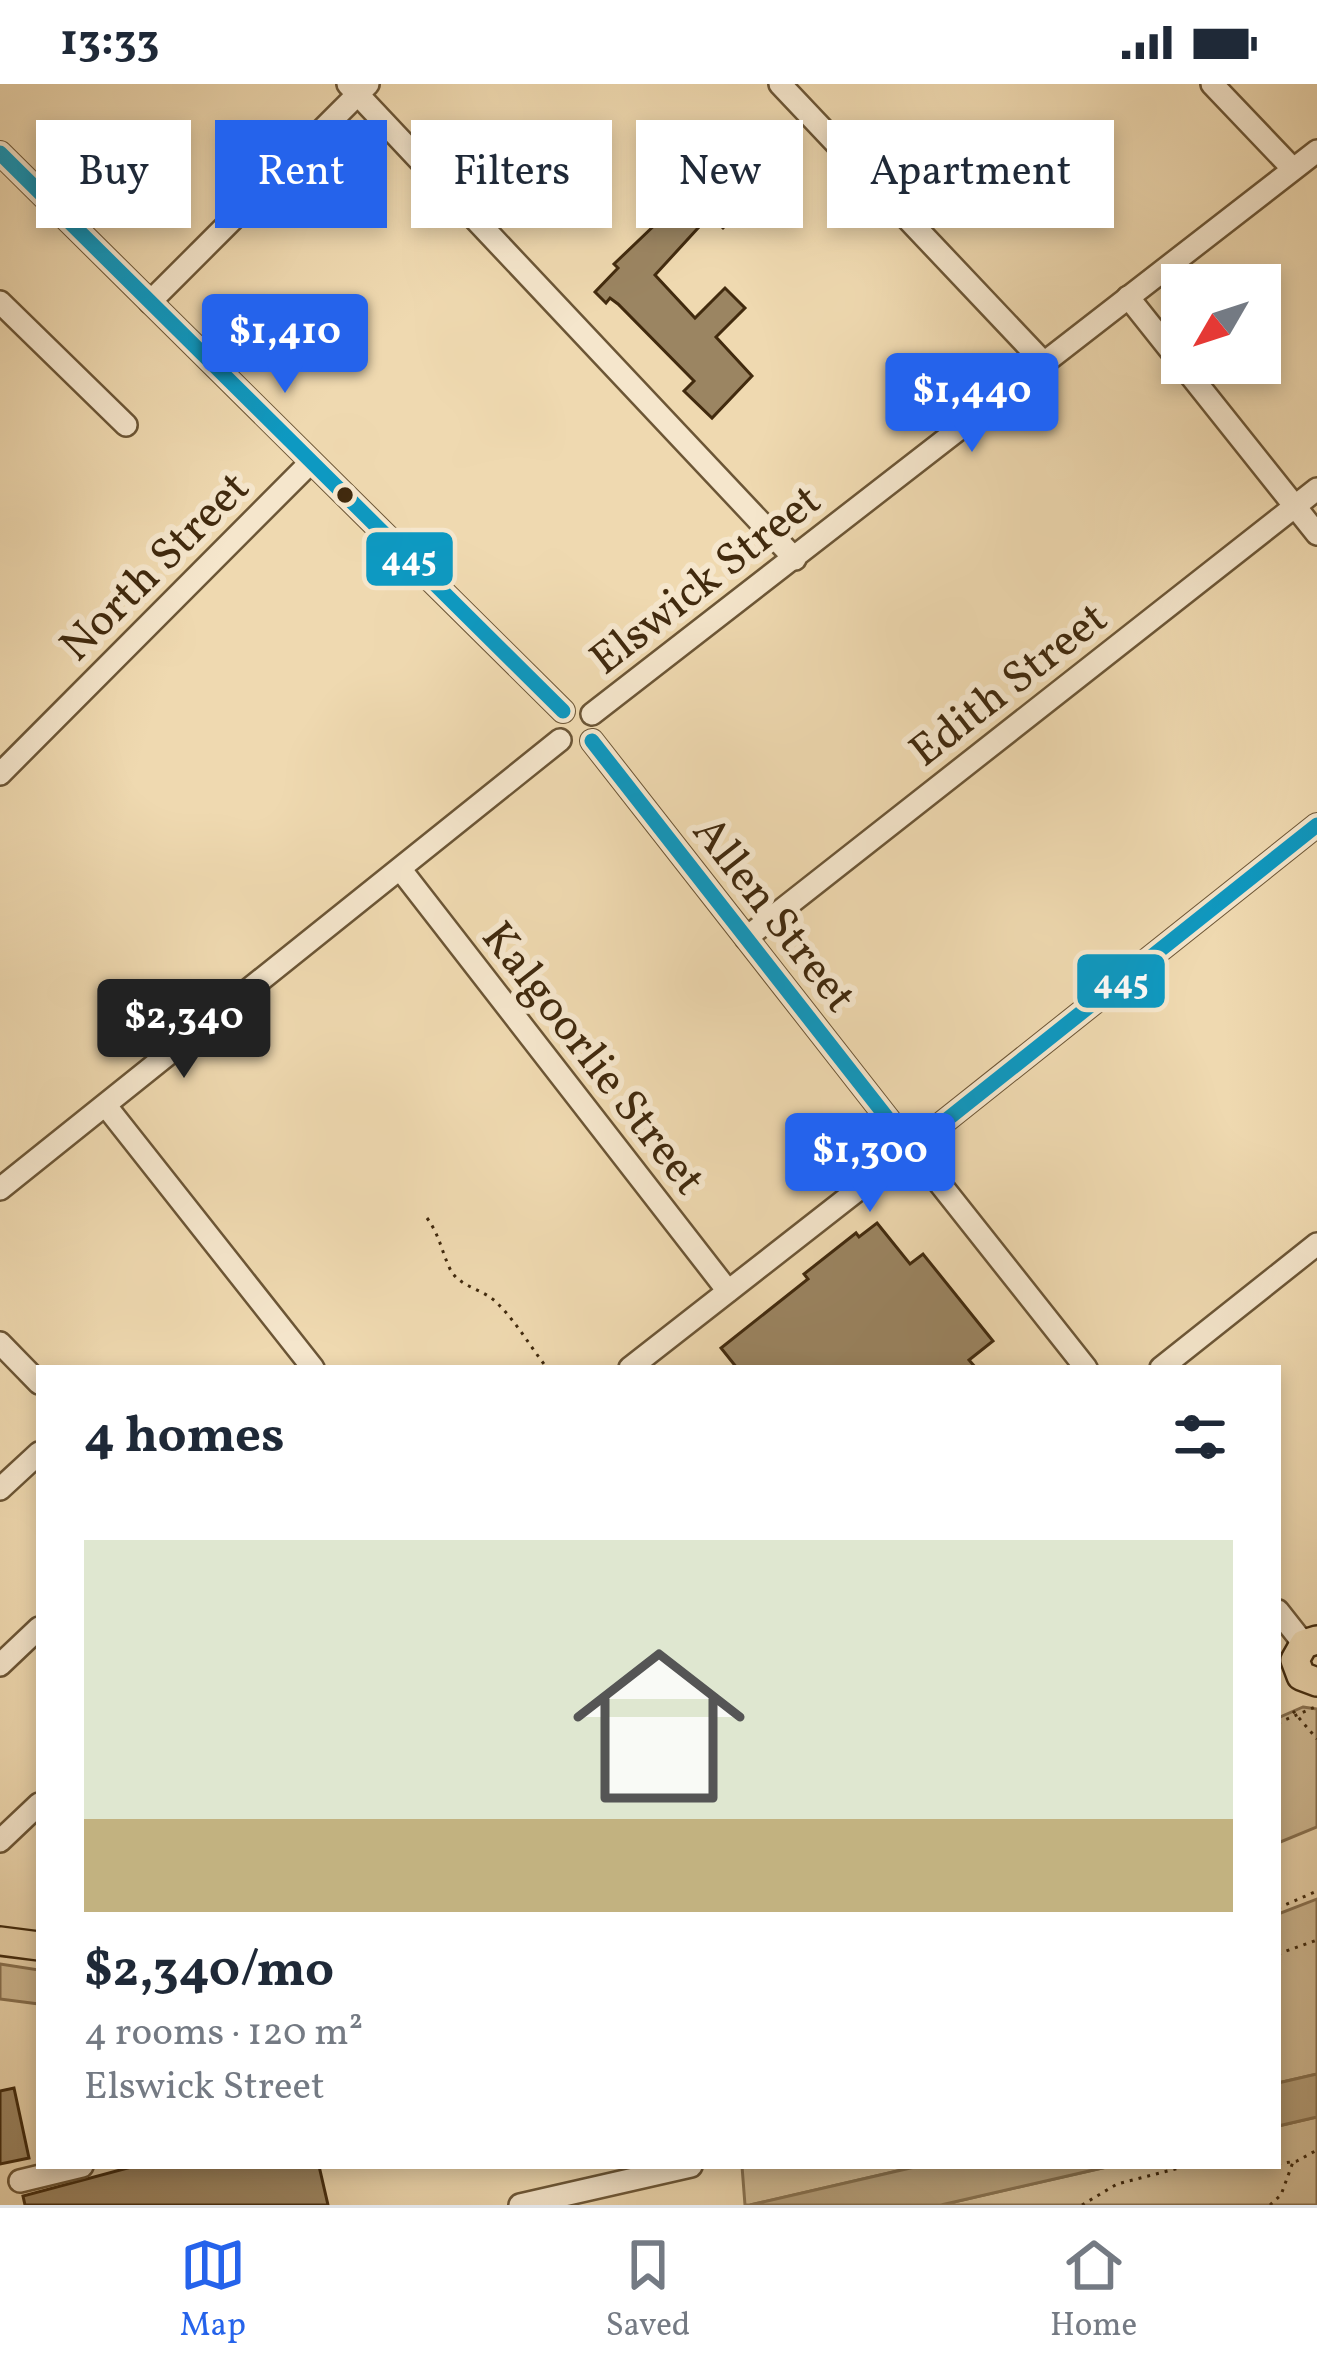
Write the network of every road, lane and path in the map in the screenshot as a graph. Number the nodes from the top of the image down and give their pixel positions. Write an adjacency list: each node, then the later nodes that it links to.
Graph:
1 (780, 84): 10 (street)
2 (1212, 84): 6 (street)
3 (358, 88): 8 (street); 16 (street)
4 (1317, 151): 6 (street, Elswick Street)
5 (5, 168): 8 (street)
6 (1293, 169): 7 (street, Elswick Street)
7 (1128, 297): 10 (street, Elswick Street); 14 (street)
8 (151, 302): 12 (street)
9 (5, 318): 11 (street)
10 (1043, 362): 16 (street, Elswick Street)
11 (126, 425)
12 (311, 462): 17 (street); 21 (street, North Street)
13 (1317, 489): 14 (street, Edith Street)
14 (1295, 506): 15 (street); 24 (street, Edith Street)
15 (1317, 534)
16 (795, 559): 18 (street, Elswick Street)
17 (563, 711): 18 (street); 19 (street)
18 (592, 714): 20 (street)
19 (560, 740): 20 (street); 23 (street)
20 (592, 741): 24 (street, Allen Street)
21 (0, 774)
22 (1317, 825): 27 (street)
23 (401, 870): 25 (street); 33 (street, Kalgoorlie Street)
24 (746, 938): 26 (street, Allen Street)
25 (106, 1106): 30 (street); 35 (street)
26 (899, 1133): 27 (street); 28 (street)
27 (925, 1137): 29 (street)
28 (896, 1160): 29 (street); 33 (street)
29 (922, 1161): 38 (street)
30 (0, 1190)
31 (427, 1218): 36 (path)
32 (1317, 1244): 39 (street)
33 (728, 1291): 37 (street)
34 (0, 1343): 40 (street)
35 (311, 1365)
36 (545, 1365)
37 (634, 1365)
38 (1084, 1365)
39 (1165, 1365)
40 (36, 1380)
41 (36, 1456): 42 (street)
42 (0, 1490)
43 (1281, 1614): 45 (street)
44 (36, 1631): 46 (street)
45 (1310, 1642): 47 (main road)
46 (0, 1665)
47 (1297, 1696): 48 (path); 49 (path)
48 (1317, 1706)
49 (1317, 1738)
50 (36, 1807): 51 (street)
51 (0, 1841)
52 (1317, 1892): 53 (path)
53 (1281, 1907)
54 (1317, 1940): 57 (path)
55 (0, 1941): 56 (main road)
56 (36, 1946)
57 (1281, 1953)
58 (1317, 2150): 59 (path)
59 (1292, 2162): 60 (path); 67 (path)
60 (1281, 2164)
61 (70, 2169): 64 (street)
62 (679, 2169): 65 (street)
63 (1175, 2169): 66 (path)
64 (20, 2181)
65 (520, 2205)
66 (1082, 2205)
67 (1270, 2205)

